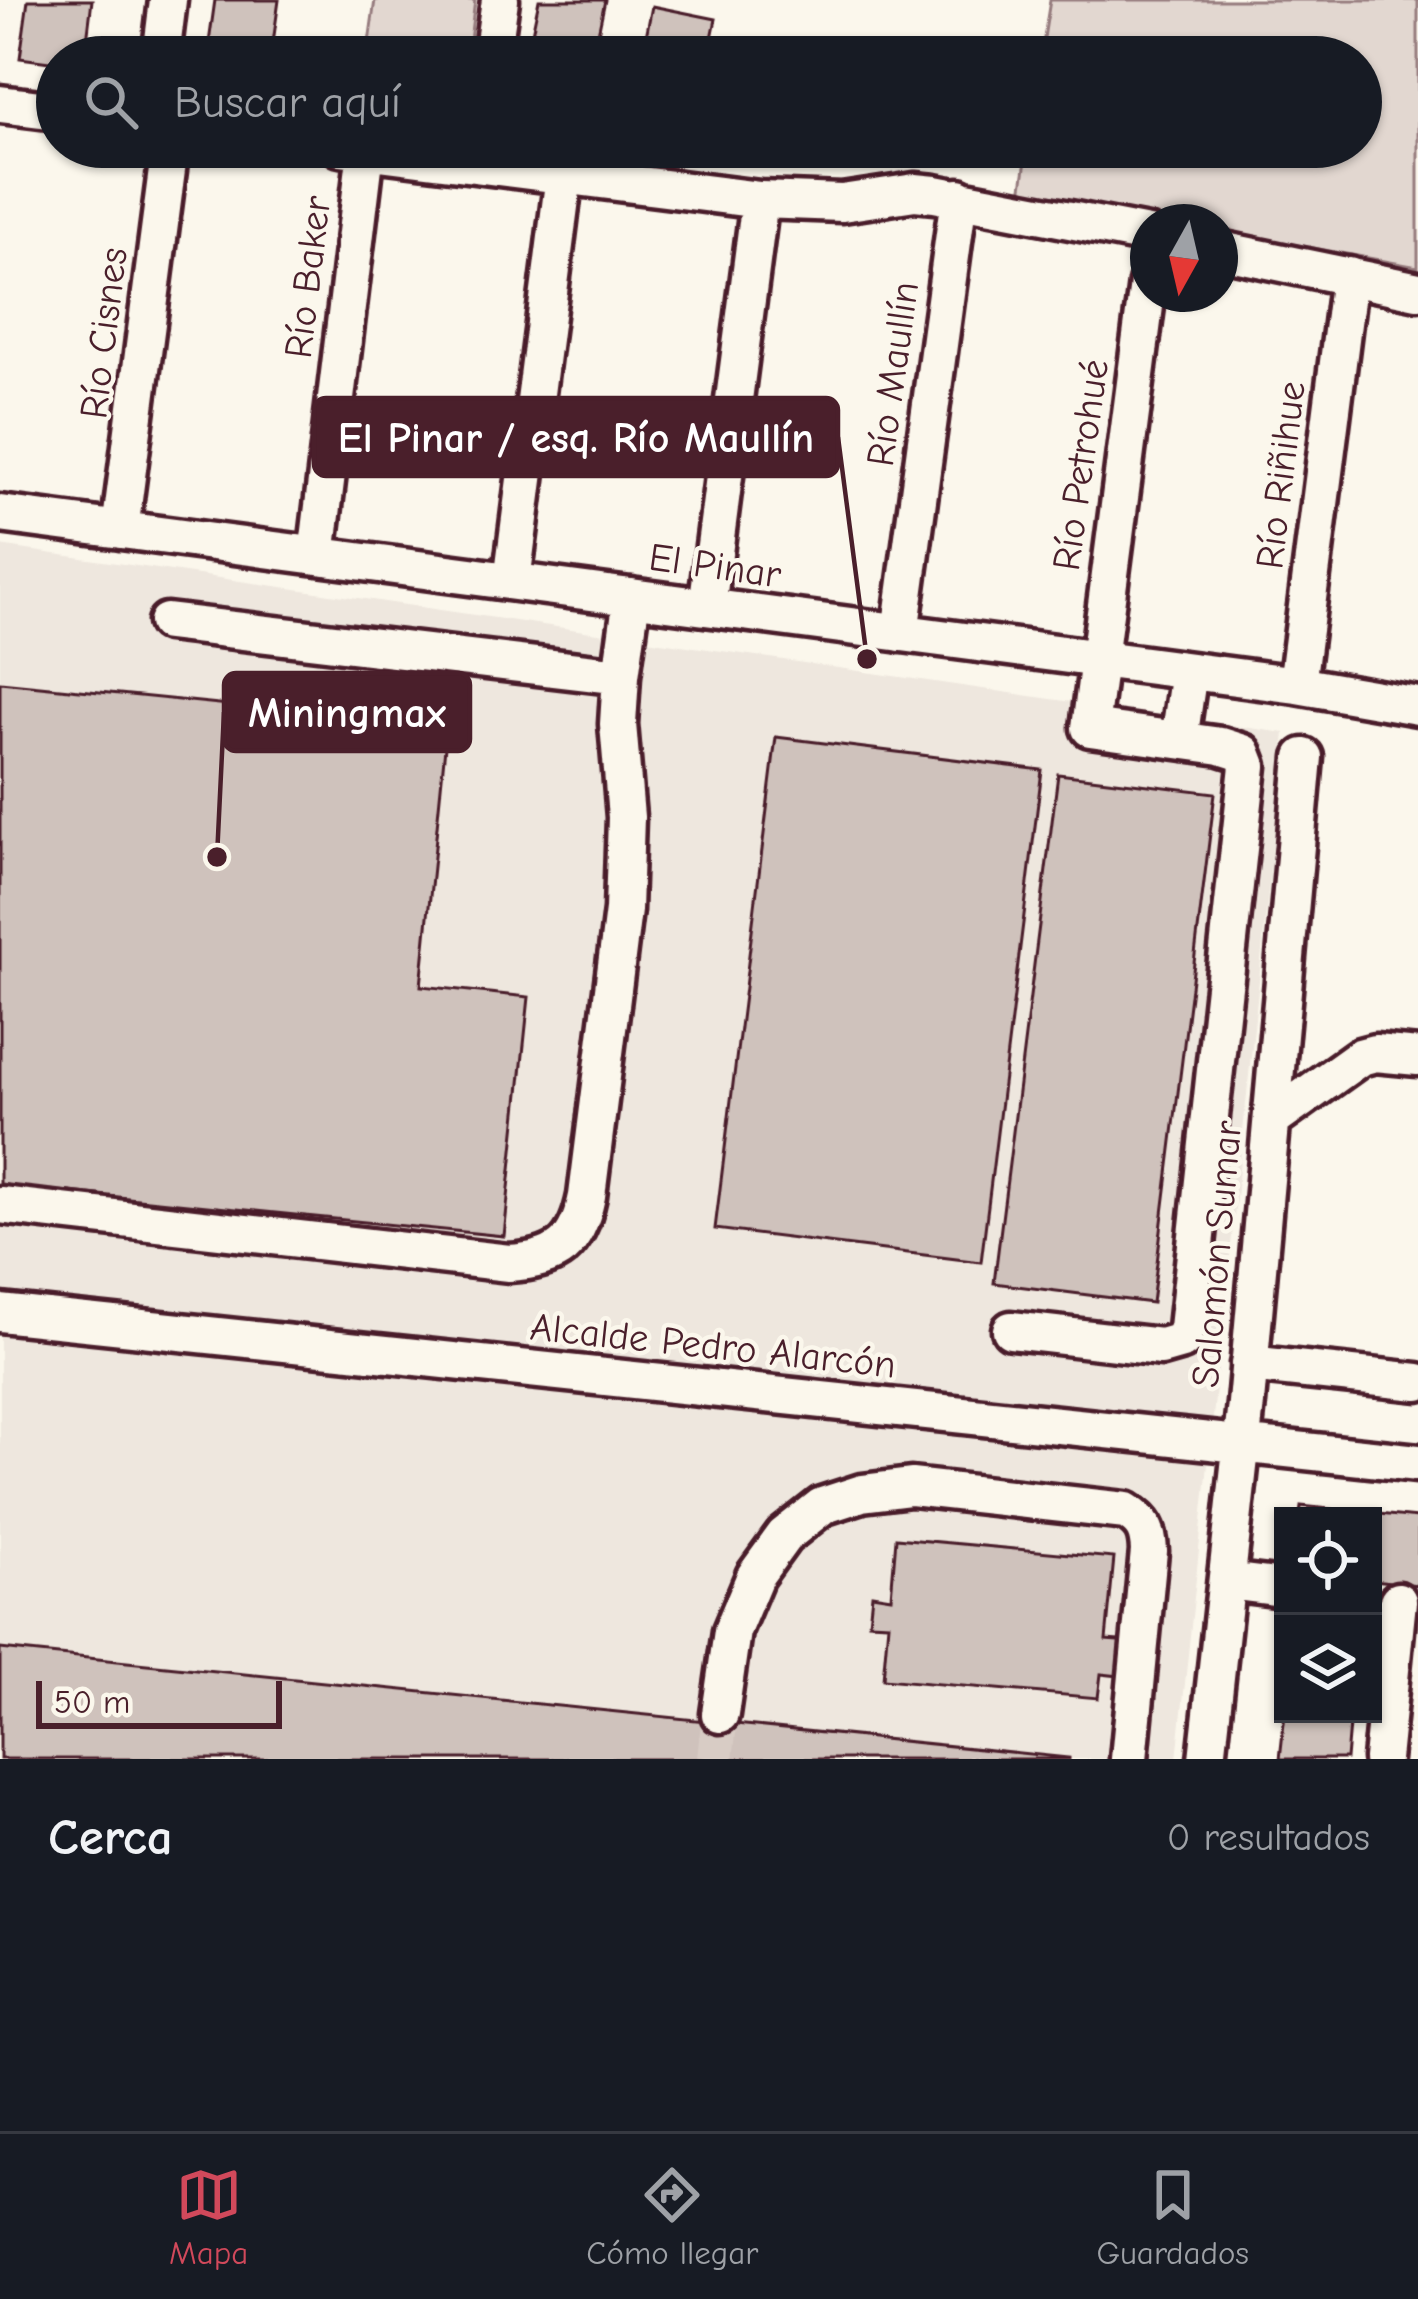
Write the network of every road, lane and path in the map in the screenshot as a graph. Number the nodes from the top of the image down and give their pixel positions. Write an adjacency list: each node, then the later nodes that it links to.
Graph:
1 (168, 0): 3 (street)
2 (500, 0): 4 (street)
3 (164, 36)
4 (495, 36)
5 (0, 104): 6 (street)
6 (36, 108)
7 (167, 168): 19 (street, Río Cisnes)
8 (351, 168): 20 (street, Río Baker)
9 (532, 168): 10 (street)
10 (564, 175): 12 (street); 21 (street)
11 (958, 197): 12 (street); 13 (street); 25 (street, Río Maullín)
12 (760, 200): 23 (street)
13 (1130, 232)
14 (1238, 254): 15 (street)
15 (1349, 276): 16 (street); 29 (street, Río Riñihue)
16 (1418, 291)
17 (1144, 312): 26 (street, Río Petrohué)
18 (0, 514): 19 (street, El Pinar)
19 (120, 530): 20 (street, El Pinar)
20 (317, 556): 21 (street, El Pinar)
21 (512, 581): 22 (street, El Pinar)
22 (632, 597): 23 (street, El Pinar); 28 (street)
23 (707, 607): 25 (street, El Pinar)
24 (167, 622): 28 (street)
25 (900, 633): 26 (street, El Pinar)
26 (1098, 659): 27 (street, El Pinar); 31 (street, Río Petrohué)
27 (1189, 671): 29 (street, El Pinar); 31 (street)
28 (620, 676): 35 (street)
29 (1297, 685): 30 (street, El Pinar)
30 (1418, 706)
31 (1179, 740): 37 (street)
32 (1304, 757): 34 (street, Salomón Sumar)
33 (1418, 1057): 34 (street)
34 (1271, 1120): 38 (street, Salomón Sumar)
35 (0, 1204)
36 (0, 1313): 40 (street, Alcalde Pedro Alarcón)
37 (1011, 1330)
38 (1250, 1364): 39 (street); 40 (street, Salomón Sumar)
39 (1418, 1382)
40 (1242, 1444): 41 (street, Alcalde Pedro Alarcón); 42 (street, Salomón Sumar)
41 (1418, 1462)
42 (1227, 1581): 43 (street); 47 (street, Salomón Sumar)
43 (1274, 1587)
44 (1397, 1601): 48 (street)
45 (720, 1714): 46 (street)
46 (1129, 1759)
47 (1207, 1759)
48 (1382, 1759)

